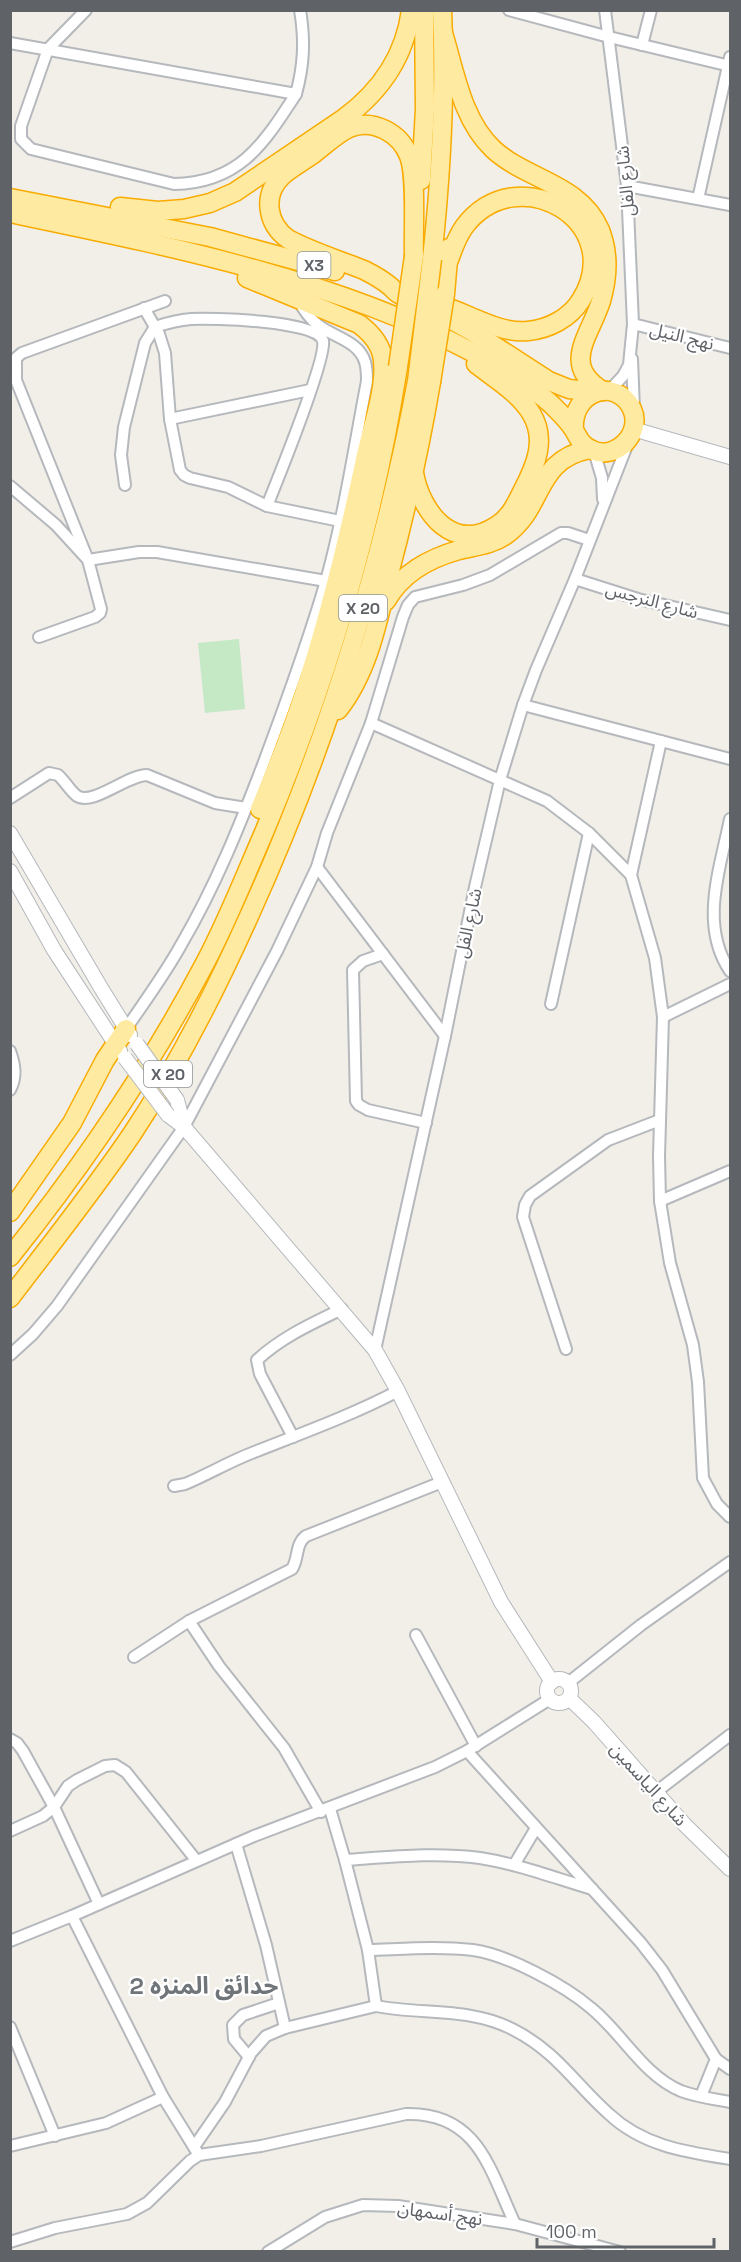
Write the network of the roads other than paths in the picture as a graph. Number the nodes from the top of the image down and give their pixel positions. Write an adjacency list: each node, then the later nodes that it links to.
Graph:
1 (86, 10): 14 (street)
2 (306, 10): 9 (street)
3 (411, 10): 18 (highway)
4 (424, 10): 25 (highway, X 20)
5 (442, 10): 10 (highway, X 20)
6 (509, 10): 11 (street)
7 (605, 10): 11 (street, شارع الفل)
8 (651, 10): 13 (street)
9 (300, 11): 16 (street)
10 (443, 33): 25 (highway, X 20); 37 (highway)
11 (609, 37): 13 (street); 17 (street, شارع الفل)
12 (10, 43): 14 (street)
13 (642, 45): 15 (street)
14 (48, 49): 16 (street); 16 (street)
15 (730, 63): 19 (street)
16 (296, 94)
17 (627, 186): 19 (street); 30 (street, شارع الفل)
18 (18, 199): 26 (highway, X3)
19 (698, 199): 20 (street)
20 (730, 205)
21 (10, 213): 23 (highway, X3)
22 (10, 219): 23 (highway)
23 (39, 220): 24 (highway, X3)
24 (205, 258): 27 (highway); 32 (highway, X3)
25 (431, 258): 26 (highway); 26 (highway); 35 (highway, X 20, bridge); 35 (highway, bridge); 68 (highway, X 20, bridge)
26 (400, 295): 37 (highway, X3)
27 (298, 298): 48 (street); 68 (highway)
28 (165, 301): 29 (street)
29 (144, 308): 31 (street); 50 (street)
30 (633, 324): 33 (street, نهج النيل); 34 (street, شارع الفل)
31 (155, 327): 36 (street); 38 (street); 44 (street)
32 (448, 339): 40 (highway, X3); 43 (highway)
33 (730, 348)
34 (631, 353): 37 (street); 39 (street)
35 (424, 381): 43 (highway); 57 (highway, X 20)
36 (310, 390): 38 (street); 46 (street)
37 (602, 392): 39 (highway); 40 (highway)
38 (170, 420): 46 (street)
39 (632, 429): 41 (highway); 42 (street); 47 (street, شارع الفل)
40 (574, 430): 41 (highway)
41 (592, 450): 47 (street); 53 (highway)
42 (730, 457)
43 (414, 473): 53 (highway)
44 (125, 485)
45 (10, 486): 50 (street)
46 (267, 506): 48 (street)
47 (602, 508): 49 (street, شارع الفل)
48 (340, 521): 52 (street)
49 (590, 540): 51 (street, شارع الفل); 58 (street)
50 (88, 560): 52 (street); 55 (street)
51 (575, 579): 54 (street, شارع النرجس); 56 (street, شارع الفل)
52 (326, 581): 63 (street)
53 (379, 617): 57 (highway)
54 (730, 620)
55 (39, 637)
56 (523, 705): 59 (street); 61 (street, شارع الفل)
57 (329, 721): 88 (highway, X 20)
58 (371, 723): 61 (street); 67 (street)
59 (661, 741): 60 (street); 70 (street)
60 (730, 759)
61 (500, 780): 66 (street); 77 (street, شارع الفل)
62 (10, 798): 63 (street)
63 (246, 808): 76 (street)
64 (730, 819): 72 (street)
65 (10, 833): 76 (street)
66 (589, 833): 70 (street); 74 (street)
67 (317, 867): 71 (street); 83 (street)
68 (248, 870): 87 (highway, X 20)
69 (10, 871): 79 (street)
70 (631, 875): 75 (street)
71 (383, 954): 77 (street); 82 (street)
72 (730, 970)
73 (730, 984): 75 (street)
74 (551, 1004)
75 (663, 1017): 81 (street)
76 (131, 1036): 79 (highway); 83 (street, bridge)
77 (445, 1036): 82 (street, شارع الفل)
78 (10, 1051): 80 (street)
79 (120, 1051): 83 (street, bridge); 86 (highway)
80 (10, 1090)
81 (660, 1120): 85 (street); 90 (street)
82 (426, 1123): 91 (street, شارع الفل)
83 (184, 1127): 89 (street); 92 (street)
84 (730, 1171): 85 (street)
85 (660, 1201): 97 (street)
86 (10, 1212)
87 (10, 1257)
88 (10, 1298)
89 (342, 1309): 91 (street); 94 (street)
90 (566, 1349)
91 (375, 1350): 93 (street)
92 (10, 1355)
93 (398, 1390): 94 (street); 95 (street)
94 (293, 1437): 96 (street)
95 (442, 1482): 99 (street); 102 (street)
96 (174, 1486)
97 (730, 1517)
98 (730, 1562): 103 (street)
99 (189, 1621): 101 (street); 111 (street)
100 (416, 1635): 108 (street)
101 (134, 1657)
102 (552, 1682): 103 (street); 105 (street)
103 (568, 1683): 104 (street)
104 (569, 1698): 105 (street); 109 (street, شارع الياسمين)
105 (550, 1699): 108 (street)
106 (730, 1735): 109 (street)
107 (10, 1739): 110 (street)
108 (471, 1748): 111 (street); 112 (street)
109 (656, 1792): 118 (street, شارع الياسمين)
110 (54, 1807): 113 (street); 115 (street); 120 (street)
111 (325, 1810): 114 (street); 116 (street)
112 (536, 1828): 117 (street); 119 (street)
113 (10, 1831)
114 (236, 1844): 115 (street); 124 (street)
115 (196, 1860): 120 (street)
116 (345, 1860): 117 (street); 123 (street)
117 (514, 1865): 119 (street)
118 (730, 1869)
119 (592, 1889): 129 (street)
120 (99, 1904): 121 (street)
121 (72, 1916): 122 (street); 132 (street)
122 (10, 1941)
123 (368, 1950): 125 (street); 131 (street)
124 (279, 2003): 127 (street); 128 (street)
125 (376, 2006): 127 (street); 137 (street)
126 (10, 2027): 134 (street)
127 (285, 2028): 128 (street)
128 (249, 2057): 136 (street)
129 (716, 2059): 130 (street); 131 (street)
130 (730, 2069)
131 (701, 2096): 133 (street)
132 (163, 2097): 134 (street); 136 (street)
133 (730, 2102)
134 (55, 2136): 135 (street)
135 (10, 2146)
136 (196, 2151): 138 (street); 139 (street)
137 (730, 2159)
138 (515, 2224): 140 (street, نهج أسمهان); 141 (street, نهج أسمهان)
139 (10, 2242)
140 (268, 2252)
141 (620, 2252)

